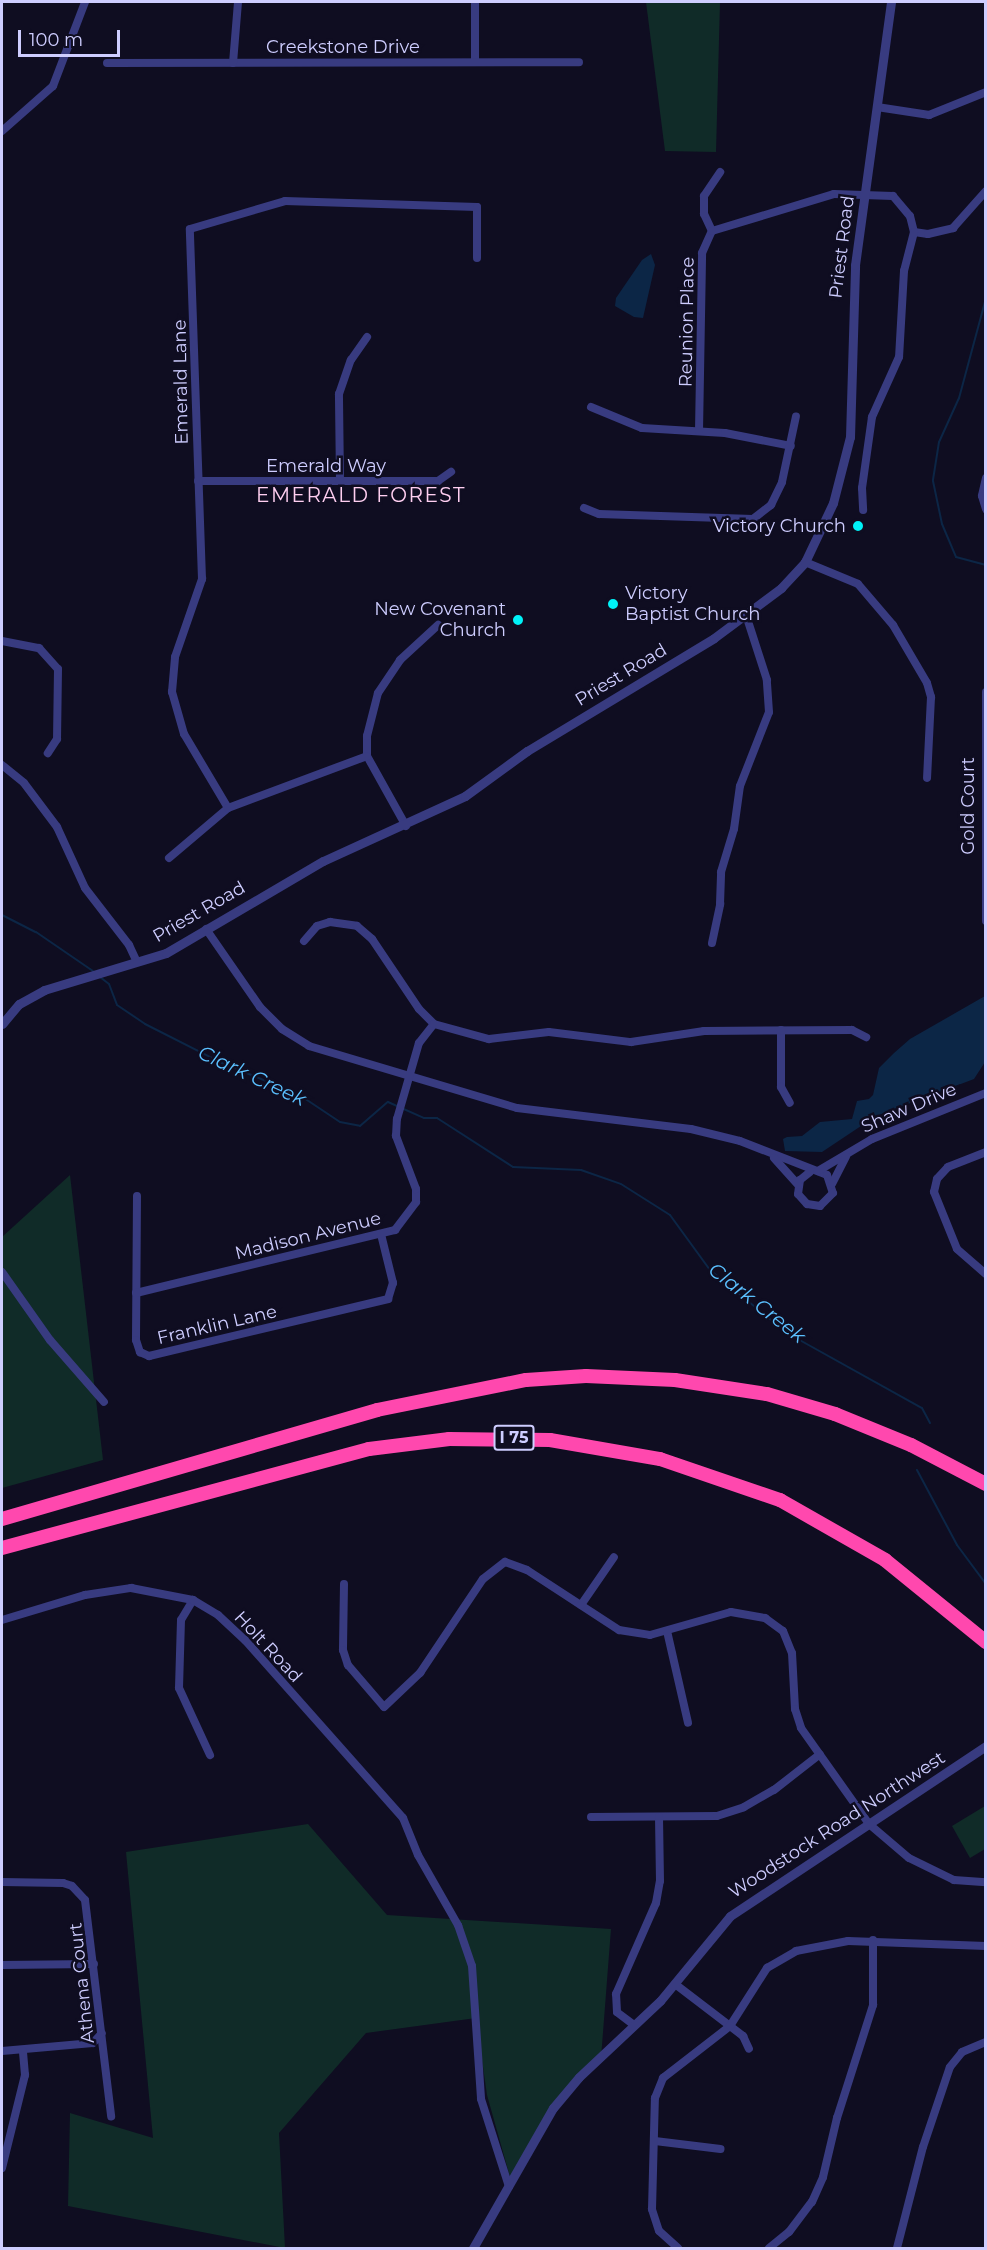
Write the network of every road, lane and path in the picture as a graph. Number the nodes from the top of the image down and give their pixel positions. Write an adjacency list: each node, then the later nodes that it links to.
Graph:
1 (85, 2): 11 (street)
2 (238, 2): 8 (street)
3 (475, 2): 5 (street)
4 (891, 2): 10 (street, Priest Road)
5 (475, 62): 6 (street, Creekstone Drive); 8 (street, Creekstone Drive)
6 (579, 62)
7 (107, 63): 8 (street, Creekstone Drive)
8 (232, 63)
9 (986, 92): 10 (street)
10 (877, 107): 14 (street, Priest Road)
11 (2, 131)
12 (720, 172): 15 (street)
13 (986, 191): 16 (street)
14 (865, 194): 15 (street); 16 (street); 30 (street, Priest Road)
15 (712, 231): 21 (street, Reunion Place)
16 (914, 232): 29 (street)
17 (477, 258): 26 (street, Emerald Lane)
18 (367, 337): 25 (street)
19 (591, 407): 21 (street)
20 (796, 416): 22 (street)
21 (699, 431): 22 (street)
22 (792, 446): 27 (street)
23 (451, 472): 25 (street, Emerald Way)
24 (986, 478): 28 (street)
25 (340, 480): 26 (street, Emerald Way)
26 (198, 481): 39 (street, Emerald Lane)
27 (585, 508)
28 (986, 509)
29 (863, 510)
30 (805, 562): 31 (street, Priest Road); 38 (street)
31 (746, 615): 40 (street, Priest Road); 46 (street)
32 (438, 625): 36 (street)
33 (2, 640): 35 (street)
34 (986, 692): 42 (street, Gold Court)
35 (48, 753)
36 (367, 756): 39 (street); 40 (street)
37 (2, 765): 47 (street)
38 (927, 778)
39 (228, 808): 41 (street)
40 (406, 826): 44 (street, Priest Road)
41 (169, 858)
42 (985, 877): 43 (street, Gold Court)
43 (986, 921)
44 (206, 928): 47 (street, Priest Road); 52 (street)
45 (304, 941): 49 (street)
46 (712, 943)
47 (138, 962): 48 (street, Priest Road)
48 (2, 1024)
49 (434, 1024): 50 (street); 52 (street, Madison Avenue)
50 (781, 1030): 51 (street); 54 (street)
51 (866, 1037)
52 (408, 1076): 58 (street); 63 (street, Madison Avenue)
53 (984, 1094): 55 (street); 57 (street, Shaw Drive)
54 (790, 1103)
55 (986, 1104)
56 (986, 1152): 65 (street)
57 (846, 1156): 59 (street, Shaw Drive); 60 (street, Shaw Drive)
58 (774, 1158): 59 (street); 61 (street)
59 (814, 1171): 60 (street); 61 (street)
60 (832, 1184): 61 (street)
61 (798, 1185)
62 (137, 1196): 66 (street, Franklin Lane)
63 (381, 1234): 66 (street, Madison Avenue); 66 (street, Franklin Lane)
64 (2, 1272): 67 (street)
65 (986, 1274)
66 (136, 1293)
67 (104, 1402)
68 (986, 1484): 69 (highway)
69 (2, 1519)
70 (2, 1548): 77 (highway, I 75)
71 (614, 1557): 74 (street)
72 (344, 1584): 74 (street)
73 (193, 1600): 75 (street, Holt Road); 81 (street); 103 (street, Holt Road)
74 (581, 1605): 76 (street)
75 (2, 1620)
76 (668, 1631): 78 (street); 80 (street)
77 (986, 1642)
78 (688, 1723)
79 (986, 1746): 84 (street, Woodstock Road Northwest)
80 (820, 1754): 83 (street); 84 (street)
81 (210, 1755)
82 (591, 1817): 83 (street)
83 (659, 1817): 92 (street)
84 (869, 1824): 86 (street); 91 (street, Woodstock Road Northwest)
85 (2, 1882): 89 (street, Athena Court)
86 (986, 1882)
87 (873, 1940): 88 (street); 93 (street); 106 (street)
88 (986, 1946)
89 (94, 1964): 90 (street); 94 (street, Athena Court)
90 (2, 1965)
91 (675, 1984): 92 (street, Woodstock Road Northwest); 93 (street)
92 (634, 2025): 103 (street, Woodstock Road Northwest)
93 (730, 2026): 96 (street); 100 (street)
94 (102, 2031): 98 (street); 99 (street, Athena Court)
95 (986, 2042): 107 (street)
96 (749, 2049)
97 (2, 2051): 98 (street)
98 (23, 2051): 102 (street)
99 (111, 2116)
100 (655, 2141): 101 (street); 105 (street)
101 (721, 2149)
102 (2, 2168)
103 (509, 2187): 104 (street, Woodstock Road Northwest)
104 (473, 2248)
105 (678, 2248)
106 (769, 2248)
107 (897, 2248)

